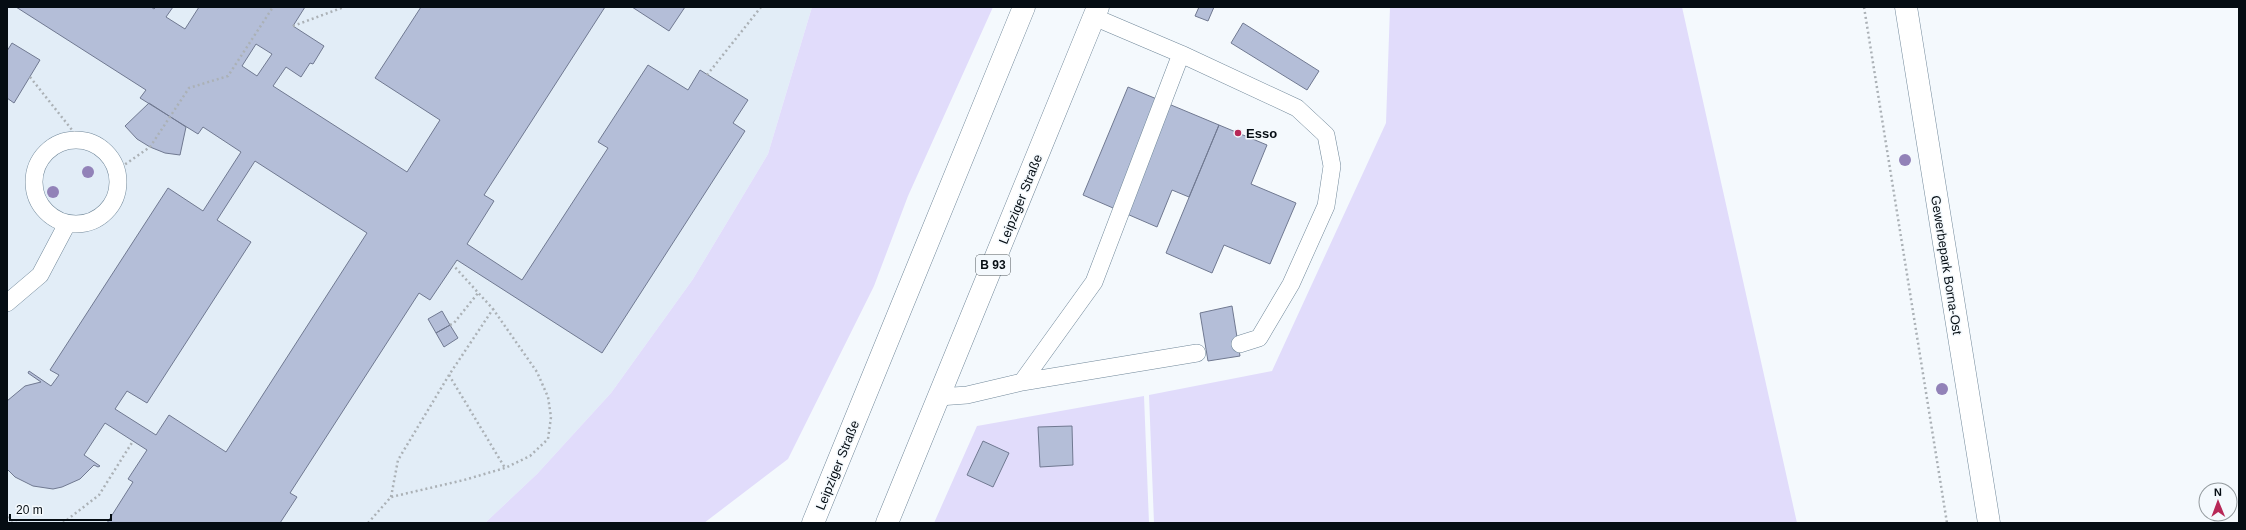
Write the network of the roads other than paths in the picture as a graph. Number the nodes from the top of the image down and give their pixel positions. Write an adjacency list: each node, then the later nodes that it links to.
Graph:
1 (1024, 7): 11 (main road, Leipziger Straße)
2 (1906, 7): 13 (main road, Gewerbepark Borna-Ost)
3 (1096, 12): 4 (lane); 10 (main road, Leipziger Straße / B 93)
4 (1181, 54): 7 (lane); 9 (lane)
5 (67, 224): 5 (lane); 6 (lane)
6 (7, 303)
7 (1240, 344)
8 (1197, 353): 9 (lane)
9 (1022, 382): 10 (lane)
10 (939, 397): 12 (main road, Leipziger Straße / B 93)
11 (813, 523)
12 (887, 523)
13 (1989, 523)

